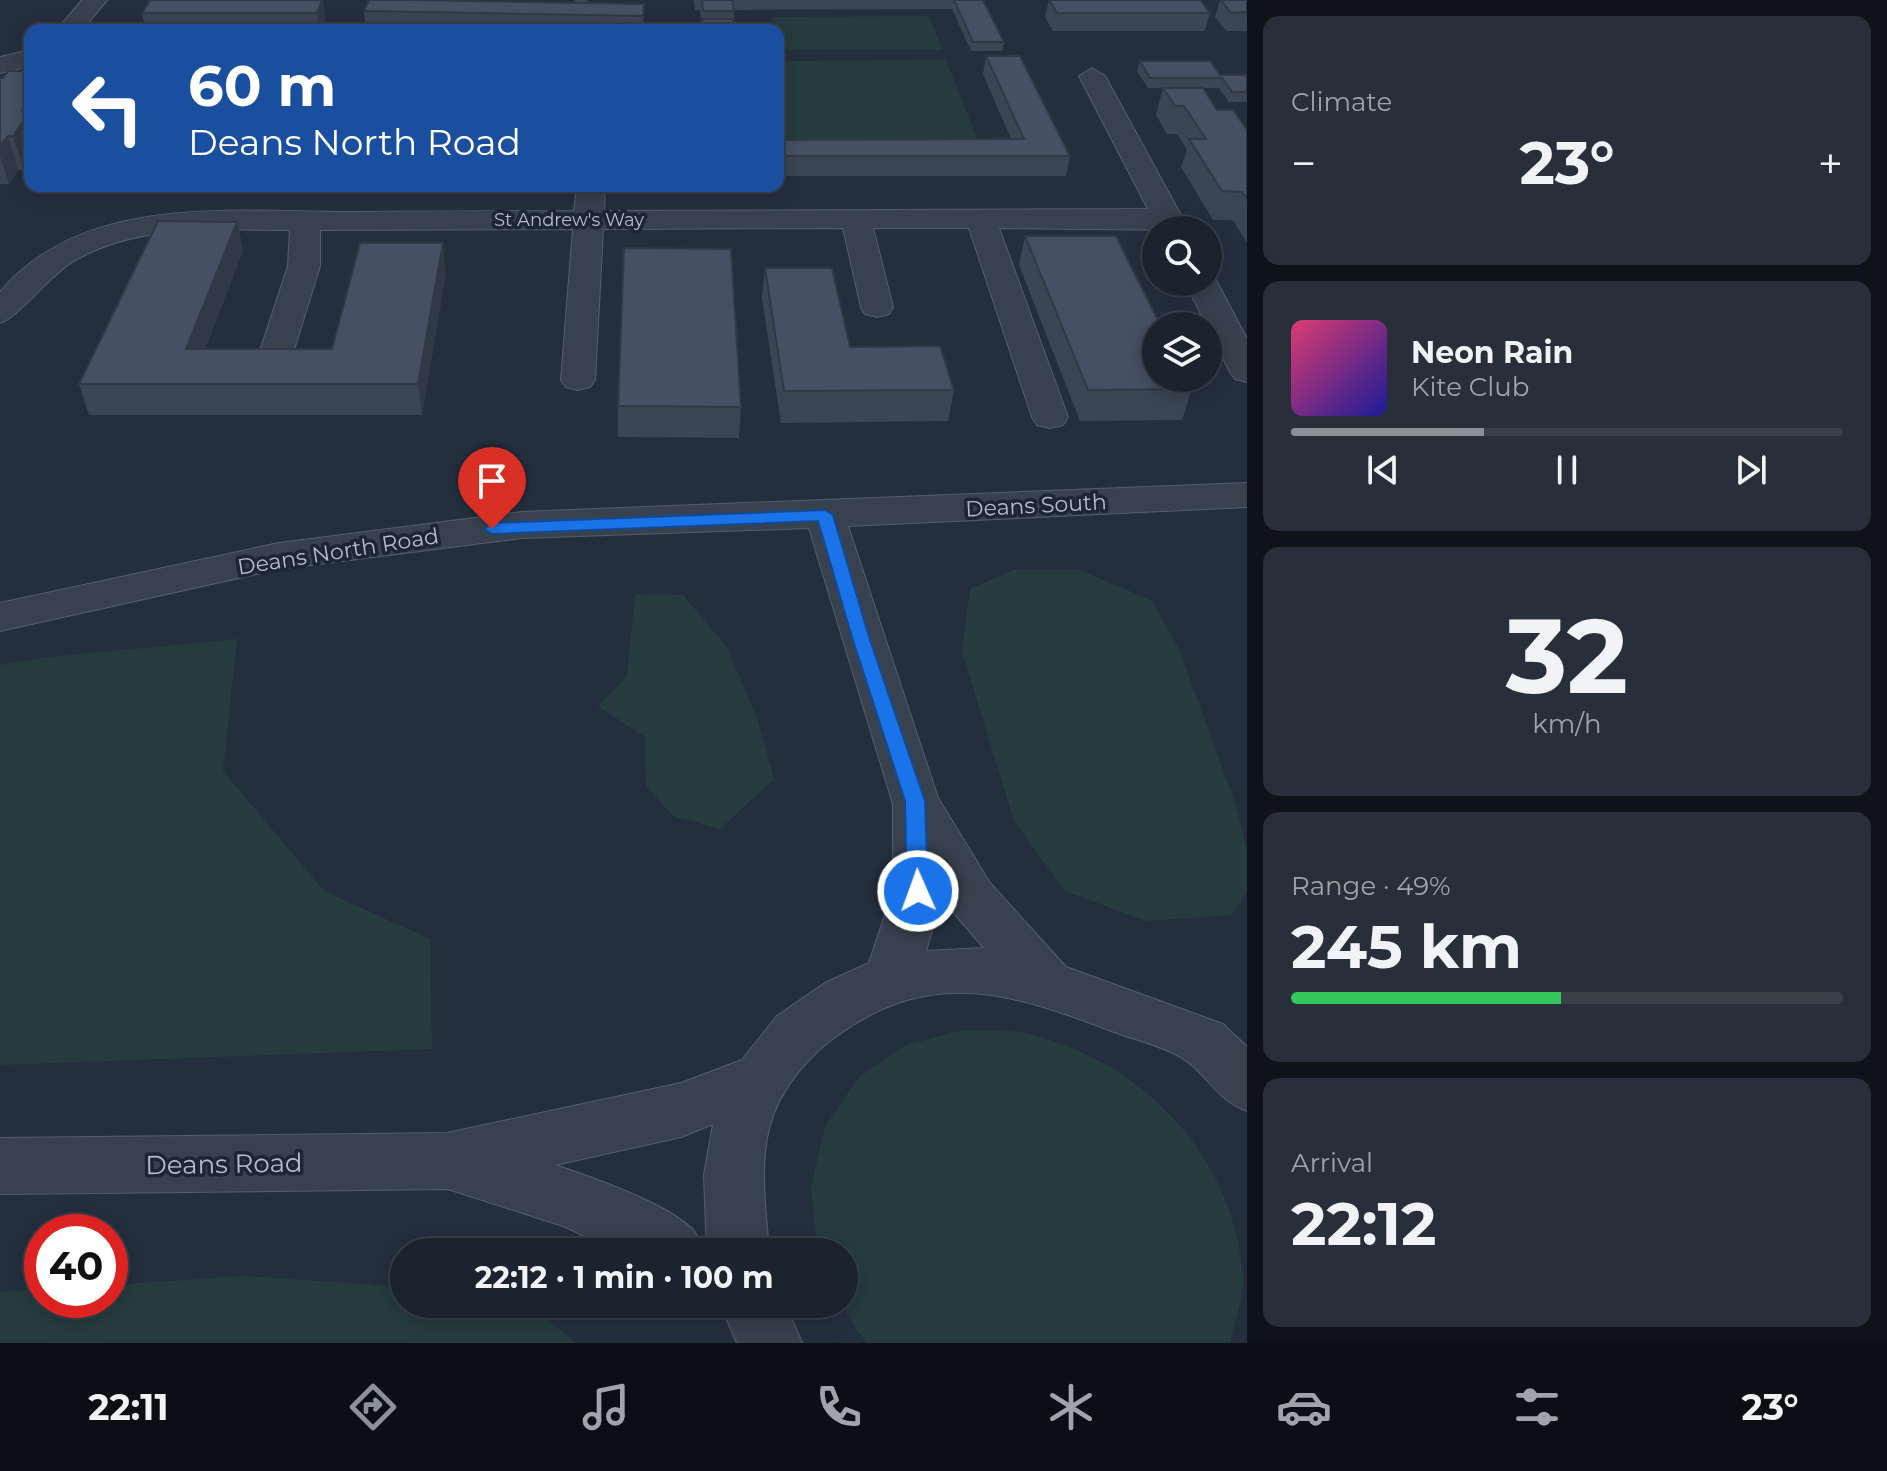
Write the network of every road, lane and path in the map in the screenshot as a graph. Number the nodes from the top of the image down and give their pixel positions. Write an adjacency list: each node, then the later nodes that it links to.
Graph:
1 (95, 0): 2 (street)
2 (74, 24)
3 (24, 59): 4 (street)
4 (0, 65)
5 (1092, 76): 8 (street, St Andrew's Way)
6 (260, 192): 12 (street)
7 (591, 192): 11 (street)
8 (1167, 216)
9 (856, 218): 10 (street, St Andrew's Way); 11 (street, St Andrew's Way); 16 (street)
10 (981, 218): 14 (street, St Andrew's Way); 21 (street)
11 (590, 220): 13 (street, St Andrew's Way); 20 (street)
12 (229, 221): 13 (street, St Andrew's Way); 17 (street, St Andrew's Way)
13 (305, 221): 18 (street)
14 (1142, 223)
15 (1208, 296): 19 (street)
16 (877, 307)
17 (0, 313)
18 (271, 369)
19 (1247, 372)
20 (578, 380)
21 (1050, 417)
22 (1247, 495): 23 (street, Deans South)
23 (825, 515): 24 (street, Deans North Road); 25 (street)
24 (0, 617)
25 (915, 801): 26 (street); 27 (street)
26 (891, 978): 27 (street); 29 (street)
27 (1047, 983): 28 (street)
28 (1225, 1044): 30 (street)
29 (762, 1078): 31 (street, Deans Road); 34 (street)
30 (1247, 1085)
31 (447, 1161): 32 (street, Deans Road); 33 (street, Deans Road)
32 (0, 1166)
33 (653, 1238)
34 (737, 1238)

